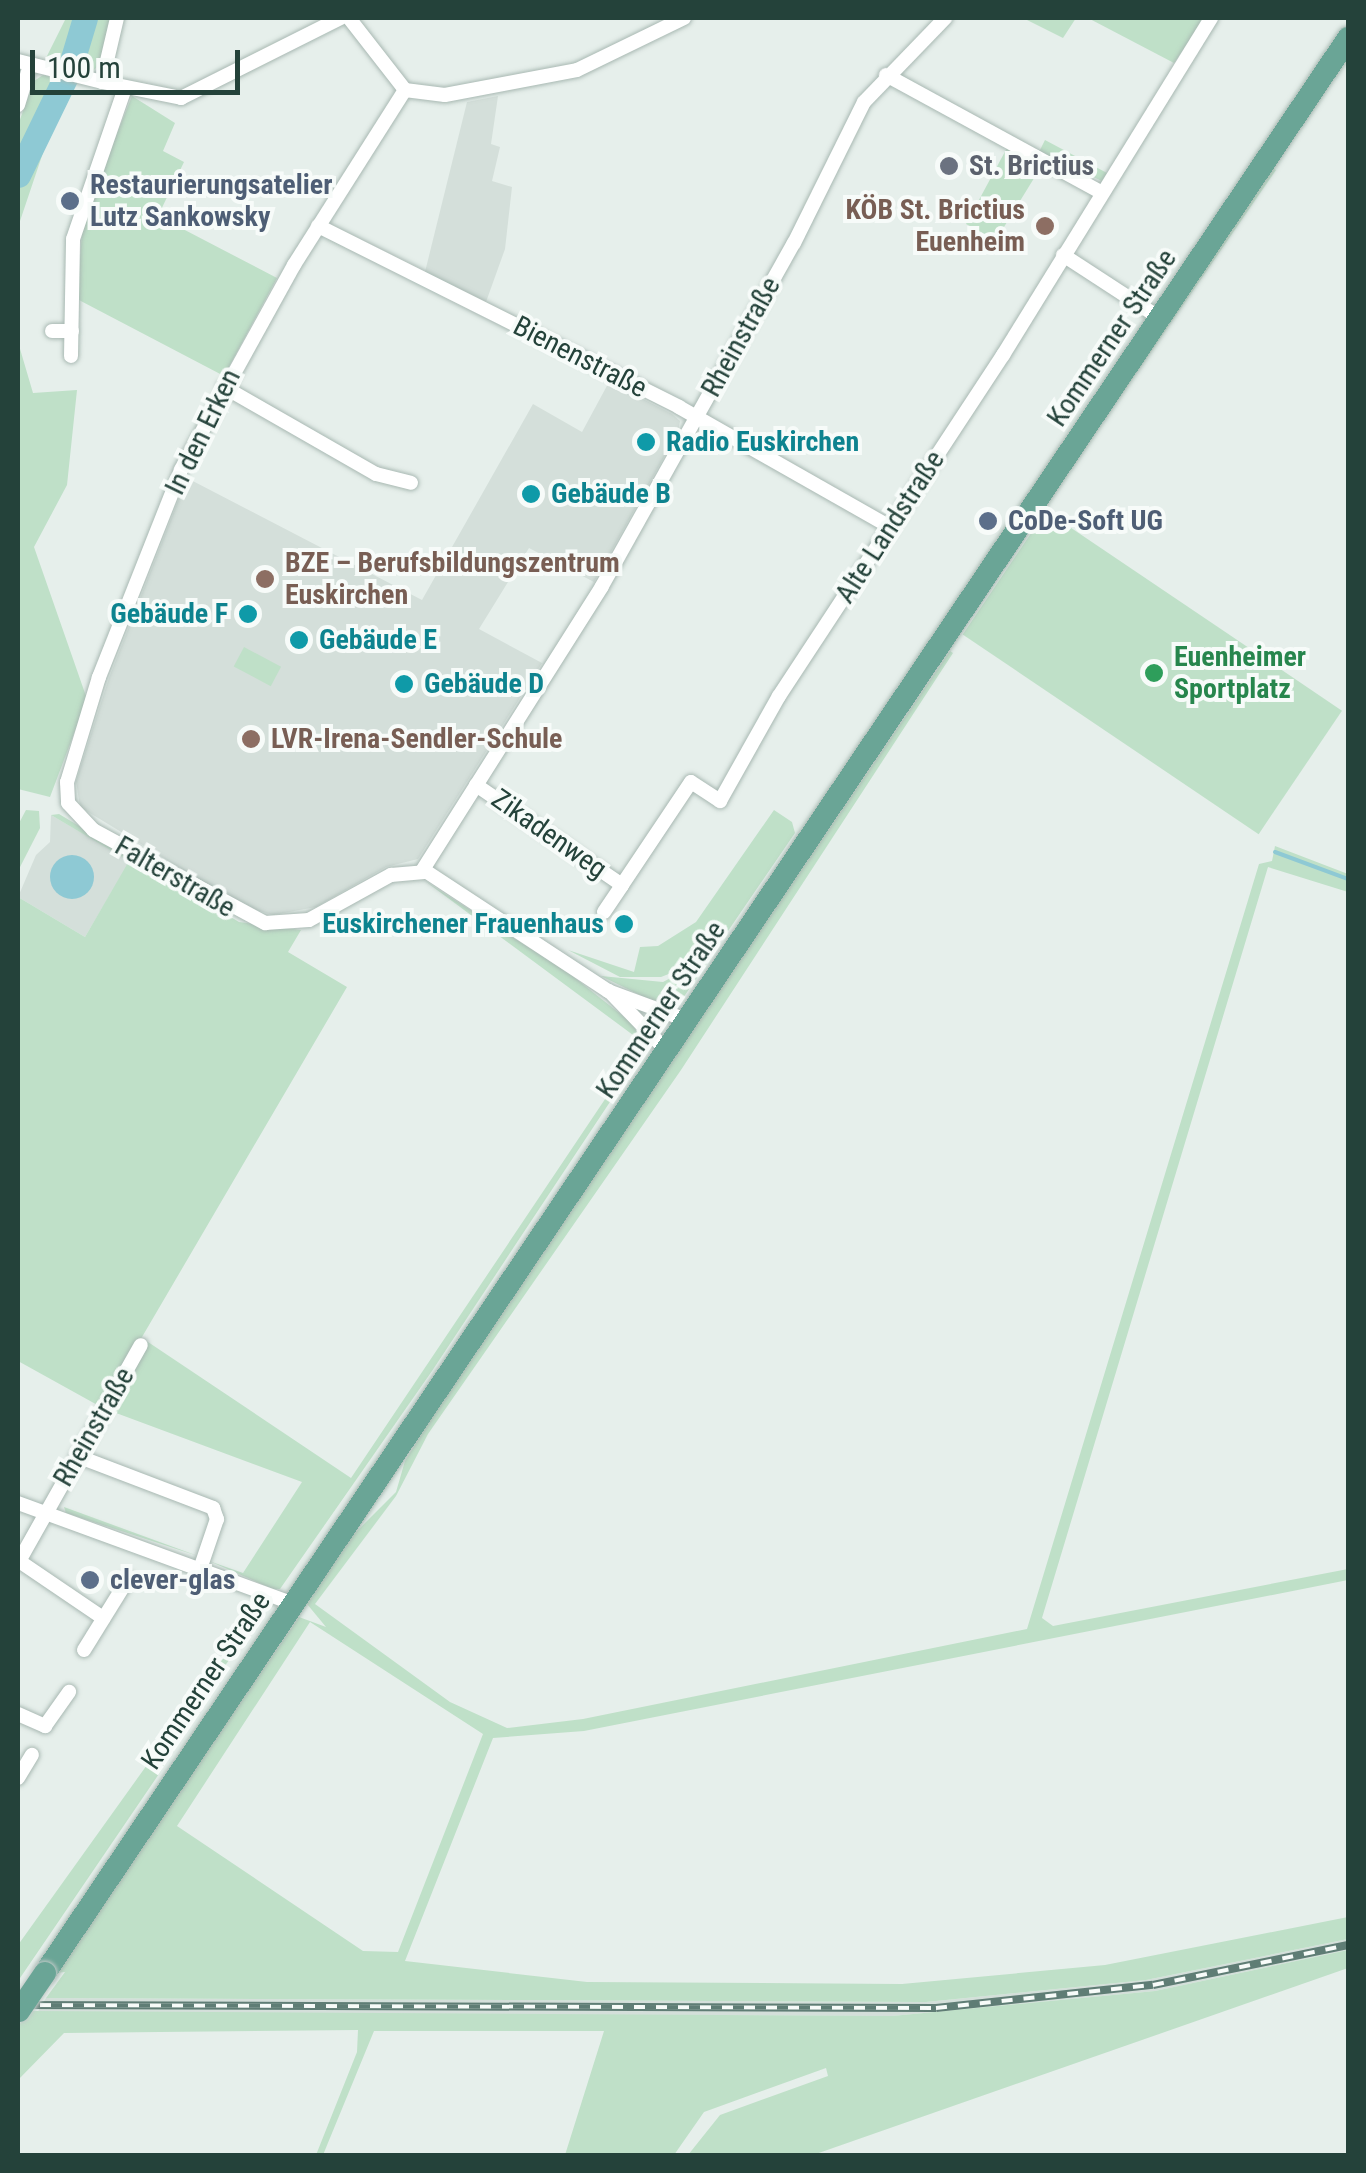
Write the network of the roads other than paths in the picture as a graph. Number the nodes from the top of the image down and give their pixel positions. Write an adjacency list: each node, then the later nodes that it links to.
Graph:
1 (117, 18): 10 (street)
2 (341, 18): 11 (street)
3 (348, 18): 12 (street)
4 (684, 18): 12 (street)
5 (945, 18): 9 (street, Rheinstraße)
6 (1211, 18): 14 (street, Alte Landstraße)
7 (1348, 38): 17 (main road, Kommerner Straße)
8 (24, 63): 10 (street); 13 (street)
9 (886, 75): 14 (street); 22 (street, Rheinstraße)
10 (102, 82): 11 (street)
11 (125, 88): 19 (street)
12 (405, 90): 15 (street, In den Erken)
13 (18, 105)
14 (1102, 193): 16 (street, Alte Landstraße)
15 (318, 226): 21 (street, In den Erken); 22 (street, Bienenstraße)
16 (1064, 254): 17 (street); 24 (street, Alte Landstraße)
17 (1160, 319): 32 (main road, Kommerner Straße)
18 (52, 331): 19 (street)
19 (72, 331): 20 (street)
20 (71, 356)
21 (224, 387): 23 (street); 27 (street, In den Erken)
22 (695, 419): 24 (street, Bienenstraße); 25 (street, Rheinstraße)
23 (411, 483)
24 (890, 527): 26 (street, Alte Landstraße)
25 (476, 785): 28 (street, Rheinstraße); 29 (street, Zikadenweg)
26 (720, 801): 29 (street, Zikadenweg)
27 (68, 803): 28 (street, Falterstraße)
28 (422, 871): 31 (street)
29 (622, 885): 30 (street, Zikadenweg)
30 (604, 912)
31 (608, 990): 32 (street); 33 (street)
32 (690, 1022): 33 (main road, Kommerner Straße)
33 (669, 1052): 41 (main road, Kommerner Straße)
34 (141, 1346): 35 (street, Rheinstraße)
35 (77, 1456): 37 (street, Rheinstraße); 39 (street)
36 (18, 1503): 37 (street)
37 (44, 1512): 38 (street, Rheinstraße); 39 (street)
38 (18, 1562): 42 (street, Rheinstraße)
39 (200, 1568): 41 (street)
40 (128, 1579): 42 (street)
41 (294, 1604): 48 (main road, Kommerner Straße, bridge)
42 (103, 1618): 43 (street)
43 (84, 1650)
44 (68, 1692): 45 (street)
45 (18, 1714)
46 (32, 1756): 47 (street)
47 (18, 1778)
48 (18, 2012)

